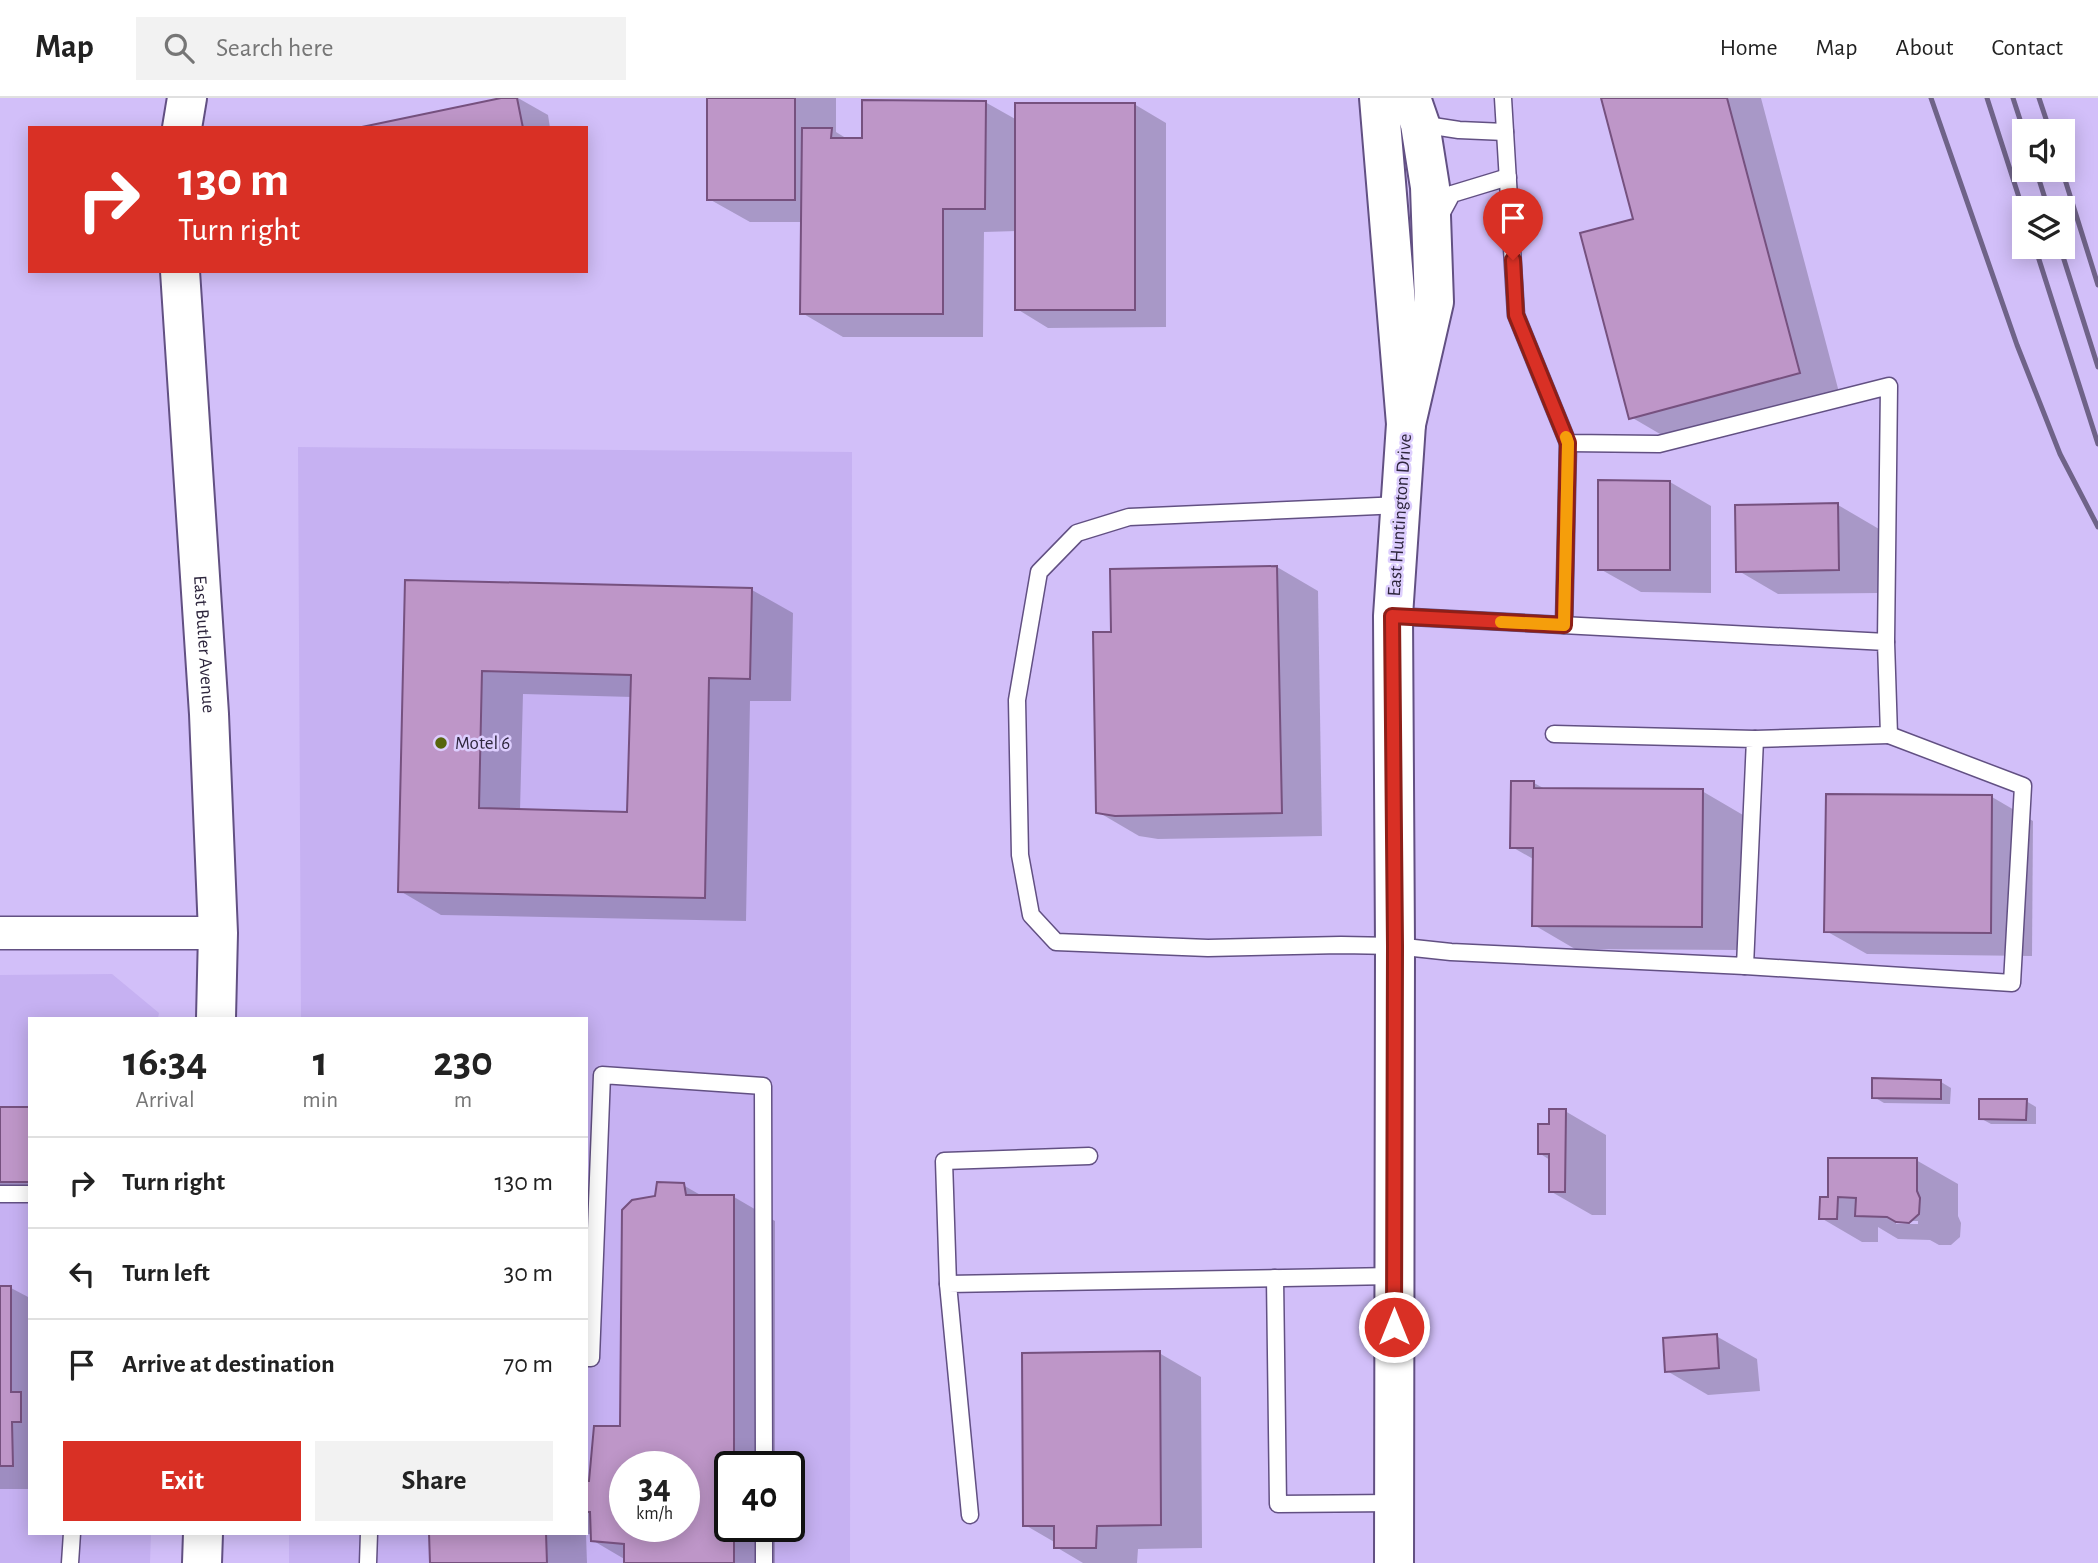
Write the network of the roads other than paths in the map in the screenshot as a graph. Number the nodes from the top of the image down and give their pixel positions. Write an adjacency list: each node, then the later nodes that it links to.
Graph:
1 (187, 98): 5 (street)
2 (1379, 98): 10 (street, East Huntington Drive)
3 (1503, 98): 6 (lane)
4 (1415, 111): 6 (lane); 8 (street)
5 (182, 126)
6 (1505, 132): 7 (lane)
7 (1508, 177): 8 (lane); 11 (lane)
8 (1431, 232): 10 (street)
9 (180, 273): 20 (street, East Butler Avenue)
10 (1406, 424): 12 (street, East Huntington Drive)
11 (1568, 443): 14 (lane); 15 (lane)
12 (1401, 505): 13 (street, East Huntington Drive); 21 (lane)
13 (1392, 616): 14 (lane); 21 (street, East Huntington Drive)
14 (1564, 625): 15 (lane)
15 (1886, 642): 17 (lane)
16 (1554, 734): 18 (lane)
17 (1889, 735): 18 (lane); 22 (lane)
18 (1755, 739): 22 (lane)
19 (0, 933): 20 (street)
20 (218, 933): 23 (street, East Butler Avenue)
21 (1395, 946): 22 (lane); 27 (street, East Huntington Drive)
22 (1745, 966)
23 (216, 1017)
24 (1089, 1156): 29 (lane)
25 (0, 1194): 26 (lane)
26 (28, 1194)
27 (1393, 1276): 28 (lane); 32 (street, East Huntington Drive)
28 (1275, 1278): 29 (lane); 32 (lane)
29 (948, 1284): 33 (lane)
30 (588, 1358): 31 (lane)
31 (764, 1451)
32 (1394, 1503): 42 (street, East Huntington Drive)
33 (970, 1515)
34 (72, 1535): 38 (lane)
35 (203, 1535): 39 (street)
36 (369, 1535): 40 (lane)
37 (764, 1542): 41 (lane)
38 (70, 1563)
39 (202, 1563)
40 (368, 1563)
41 (764, 1563)
42 (1394, 1563)

